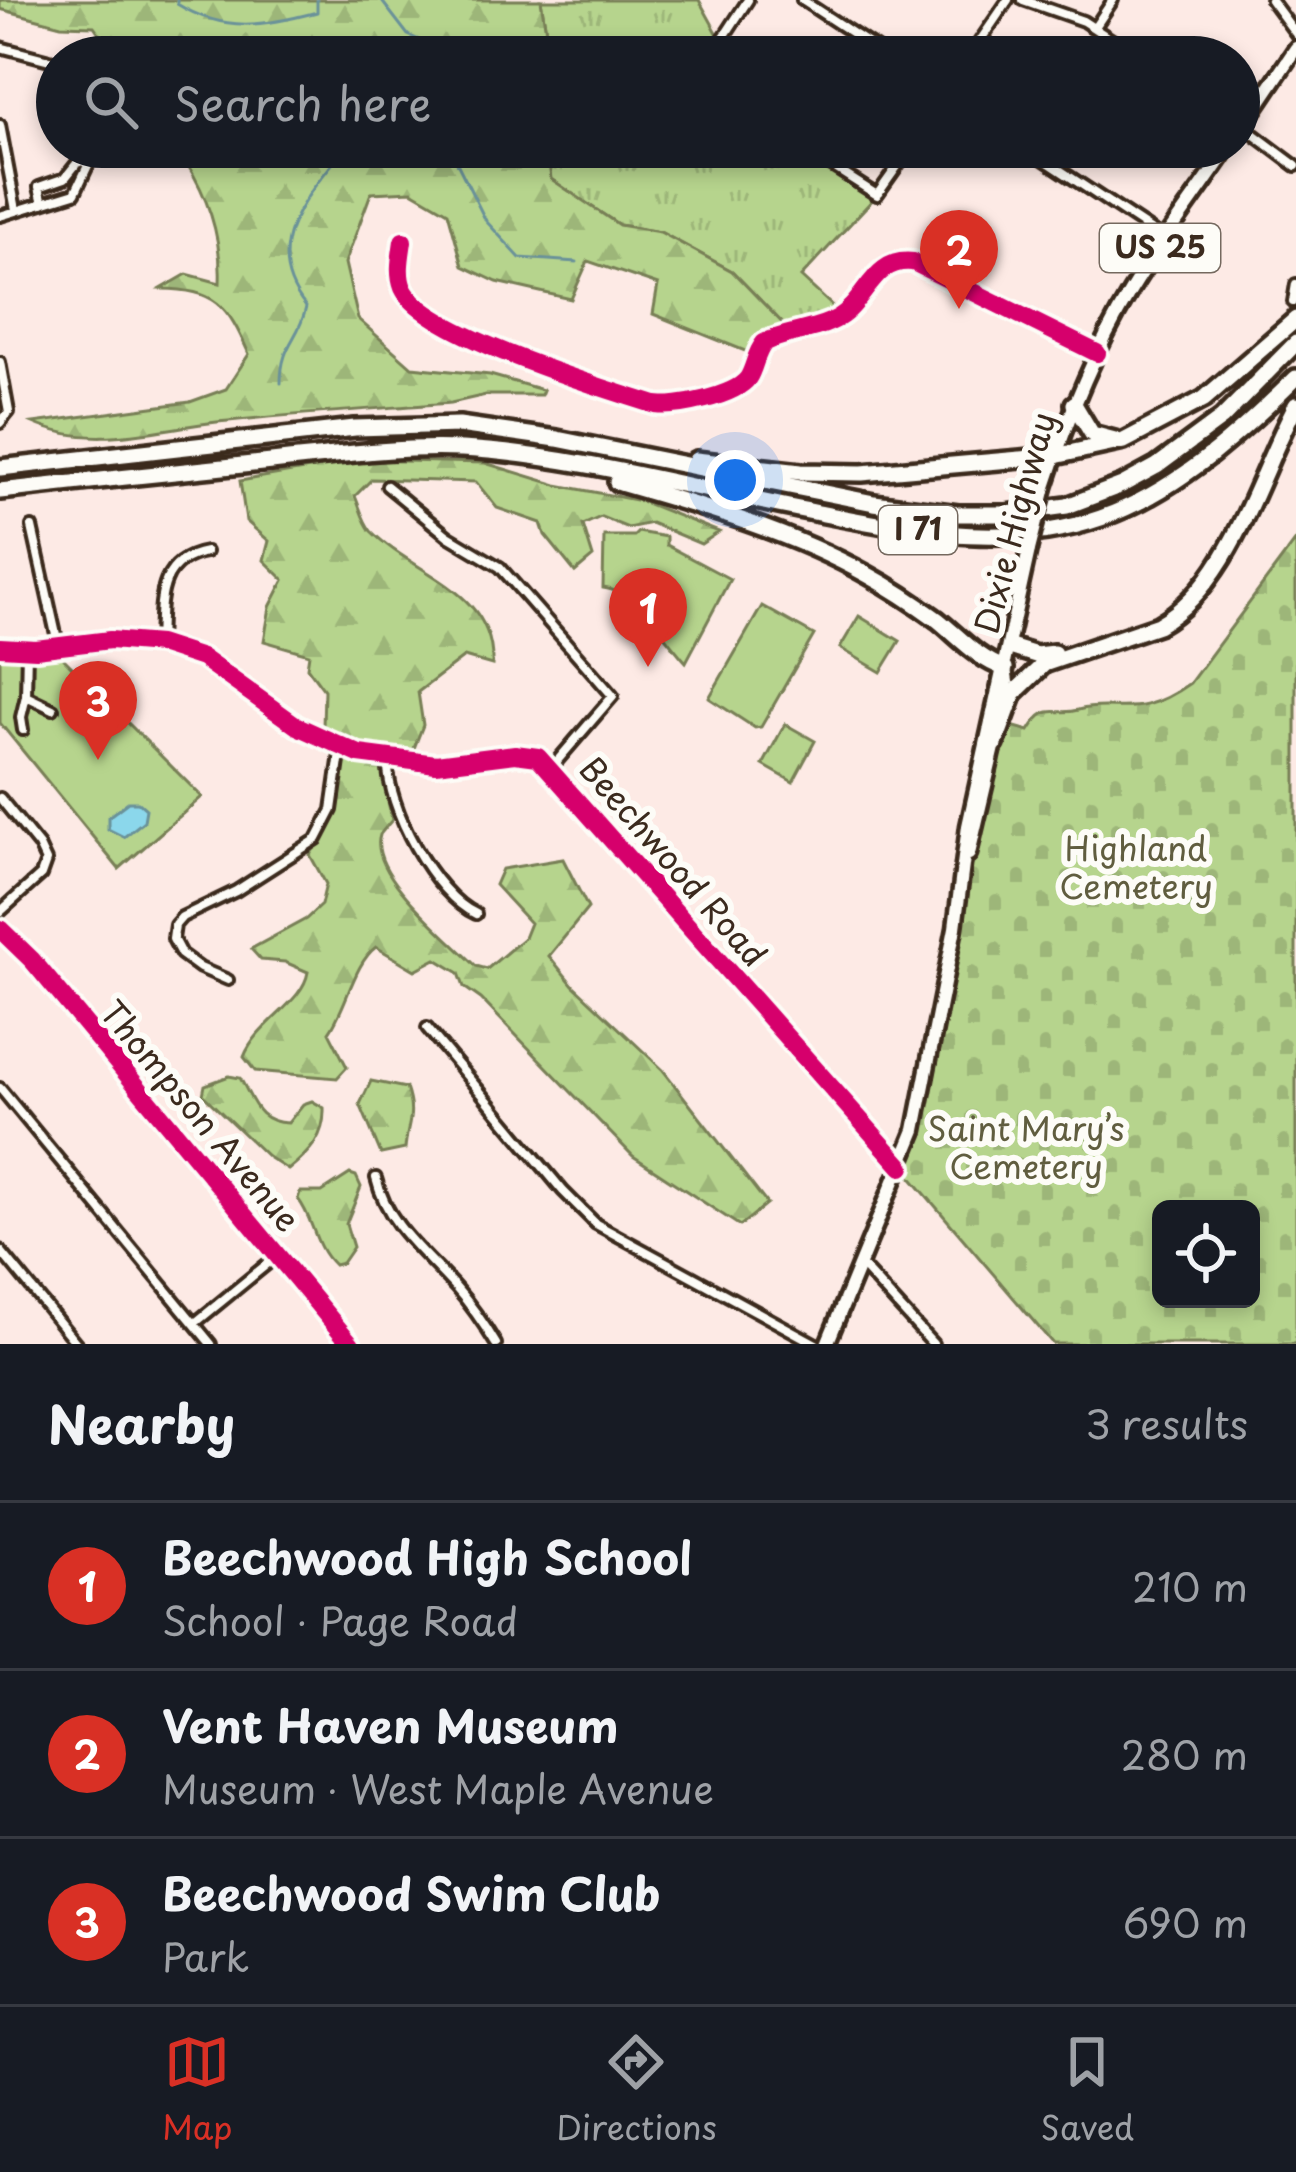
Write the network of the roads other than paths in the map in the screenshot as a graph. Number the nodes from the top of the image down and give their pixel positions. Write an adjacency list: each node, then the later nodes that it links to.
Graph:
1 (748, 0): 9 (street)
2 (802, 0): 10 (street)
3 (1008, 0): 11 (street)
4 (1023, 0): 7 (street)
5 (1113, 0): 7 (street)
6 (1271, 0): 8 (street)
7 (1095, 27): 12 (street)
8 (1296, 34)
9 (724, 36)
10 (857, 36)
11 (983, 36)
12 (1108, 36)
13 (0, 47): 15 (street)
14 (1296, 48): 16 (main road)
15 (36, 56)
16 (1260, 100)
17 (0, 125): 27 (street)
18 (1260, 140): 19 (street)
19 (1296, 166)
20 (72, 168): 26 (street)
21 (87, 168): 26 (street)
22 (835, 168): 23 (street)
23 (896, 168)
24 (1057, 168): 29 (street)
25 (1215, 168): 29 (main road, Dixie Highway / US 25)
26 (43, 203): 27 (street)
27 (16, 210): 28 (street)
28 (0, 216)
29 (1166, 240): 34 (main road, Dixie Highway / US 25)
30 (404, 241): 34 (street)
31 (1296, 284): 32 (street)
32 (1294, 310): 40 (highway)
33 (1296, 344): 42 (highway, I 71)
34 (1096, 353): 37 (main road, Dixie Highway / US 25)
35 (0, 362): 39 (street)
36 (1296, 379): 41 (highway, I 71)
37 (1074, 404): 40 (highway); 43 (main road, Dixie Highway / US 25)
38 (1296, 405): 52 (highway)
39 (0, 423)
40 (1124, 441): 43 (highway)
41 (498, 452): 46 (highway, I 71); 55 (highway)
42 (628, 452): 43 (highway); 44 (highway, I 71)
43 (1055, 456): 51 (main road, Dixie Highway / US 25, bridge)
44 (0, 468)
45 (387, 486): 62 (street)
46 (0, 490)
47 (32, 526): 53 (street)
48 (206, 552): 49 (street)
49 (159, 644): 53 (street, Beechwood Road); 60 (street, Beechwood Road)
50 (0, 646): 54 (street, Beechwood Road)
51 (1010, 646): 52 (highway); 55 (main road, Dixie Highway / US 25)
52 (1093, 647): 59 (highway)
53 (59, 648): 54 (street, Beechwood Road)
54 (27, 649): 56 (street)
55 (1005, 668): 59 (main road, Dixie Highway / US 25); 64 (main road, Dixie Highway / US 25)
56 (26, 696): 57 (street); 58 (street)
57 (53, 709)
58 (23, 730)
59 (995, 744): 64 (main road, Dixie Highway / US 25)
60 (341, 748): 61 (street, Beechwood Road); 68 (street)
61 (388, 760): 62 (street, Beechwood Road); 66 (street)
62 (551, 768): 71 (street, Beechwood Road)
63 (0, 798): 65 (street)
64 (966, 860): 71 (main road, Dixie Highway / US 25)
65 (0, 911)
66 (476, 914)
67 (0, 929): 74 (street, Thompson Avenue)
68 (228, 980)
69 (427, 1028): 81 (street)
70 (0, 1088): 76 (street)
71 (902, 1167): 75 (main road, Dixie Highway / US 25)
72 (376, 1178): 80 (street)
73 (0, 1250): 77 (street)
74 (277, 1256): 76 (street); 79 (street, Thompson Avenue)
75 (861, 1265): 82 (main road, Dixie Highway / US 25); 83 (street)
76 (195, 1323): 78 (street)
77 (77, 1344)
78 (211, 1344)
79 (350, 1344)
80 (496, 1344)
81 (816, 1344)
82 (827, 1344)
83 (933, 1344)

